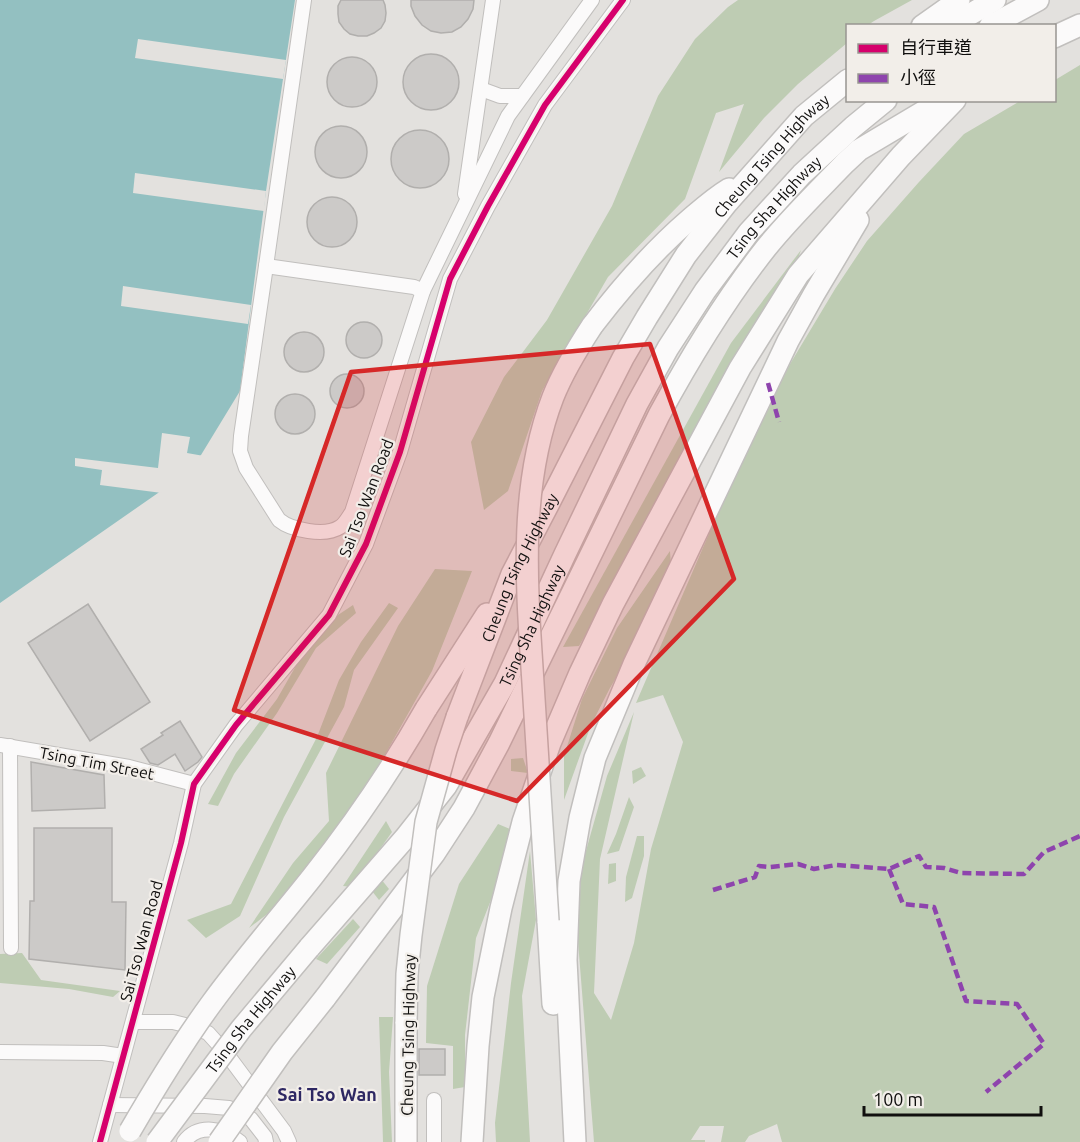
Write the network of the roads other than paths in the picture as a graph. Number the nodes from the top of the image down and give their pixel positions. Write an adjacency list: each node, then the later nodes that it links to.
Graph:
1 (304, 0): 22 (street)
2 (493, 0): 13 (street)
3 (592, 0): 15 (street)
4 (623, 0): 26 (street, Sai Tso Wan Road)
5 (959, 0): 8 (highway)
6 (995, 0): 9 (highway)
7 (1038, 0): 10 (highway)
8 (925, 24)
9 (953, 24)
10 (994, 24)
11 (1080, 25): 12 (highway)
12 (1056, 36)
13 (481, 89): 15 (street); 21 (street)
14 (839, 89): 20 (highway, Cheung Tsing Highway)
15 (522, 96): 21 (street)
16 (884, 102): 35 (highway, Tsing Sha Highway, bridge)
17 (941, 102): 37 (highway, Tsing Sha Highway, bridge)
18 (954, 102): 19 (highway)
19 (887, 171): 43 (highway); 45 (highway)
20 (750, 176): 24 (highway, Cheung Tsing Highway, bridge); 44 (highway, bridge)
21 (463, 209): 23 (street)
22 (266, 266): 23 (street); 23 (street)
23 (423, 291)
24 (512, 574): 34 (highway, bridge); 41 (highway, Cheung Tsing Highway, bridge)
25 (5, 745): 26 (street, Tsing Tim Street); 27 (street)
26 (194, 784): 28 (street, Sai Tso Wan Road)
27 (11, 948)
28 (133, 1022): 30 (street, Sai Tso Wan Road); 40 (street)
29 (0, 1052): 30 (street)
30 (123, 1056): 32 (street, Sai Tso Wan Road)
31 (435, 1100): 42 (street)
32 (110, 1105): 33 (street, Sai Tso Wan Road); 39 (street)
33 (100, 1142)
34 (125, 1142)
35 (157, 1142)
36 (184, 1142): 38 (street)
37 (219, 1142)
38 (240, 1142)
39 (266, 1142)
40 (289, 1142)
41 (406, 1142)
42 (434, 1142)
43 (472, 1142)
44 (562, 1142)
45 (575, 1142)

